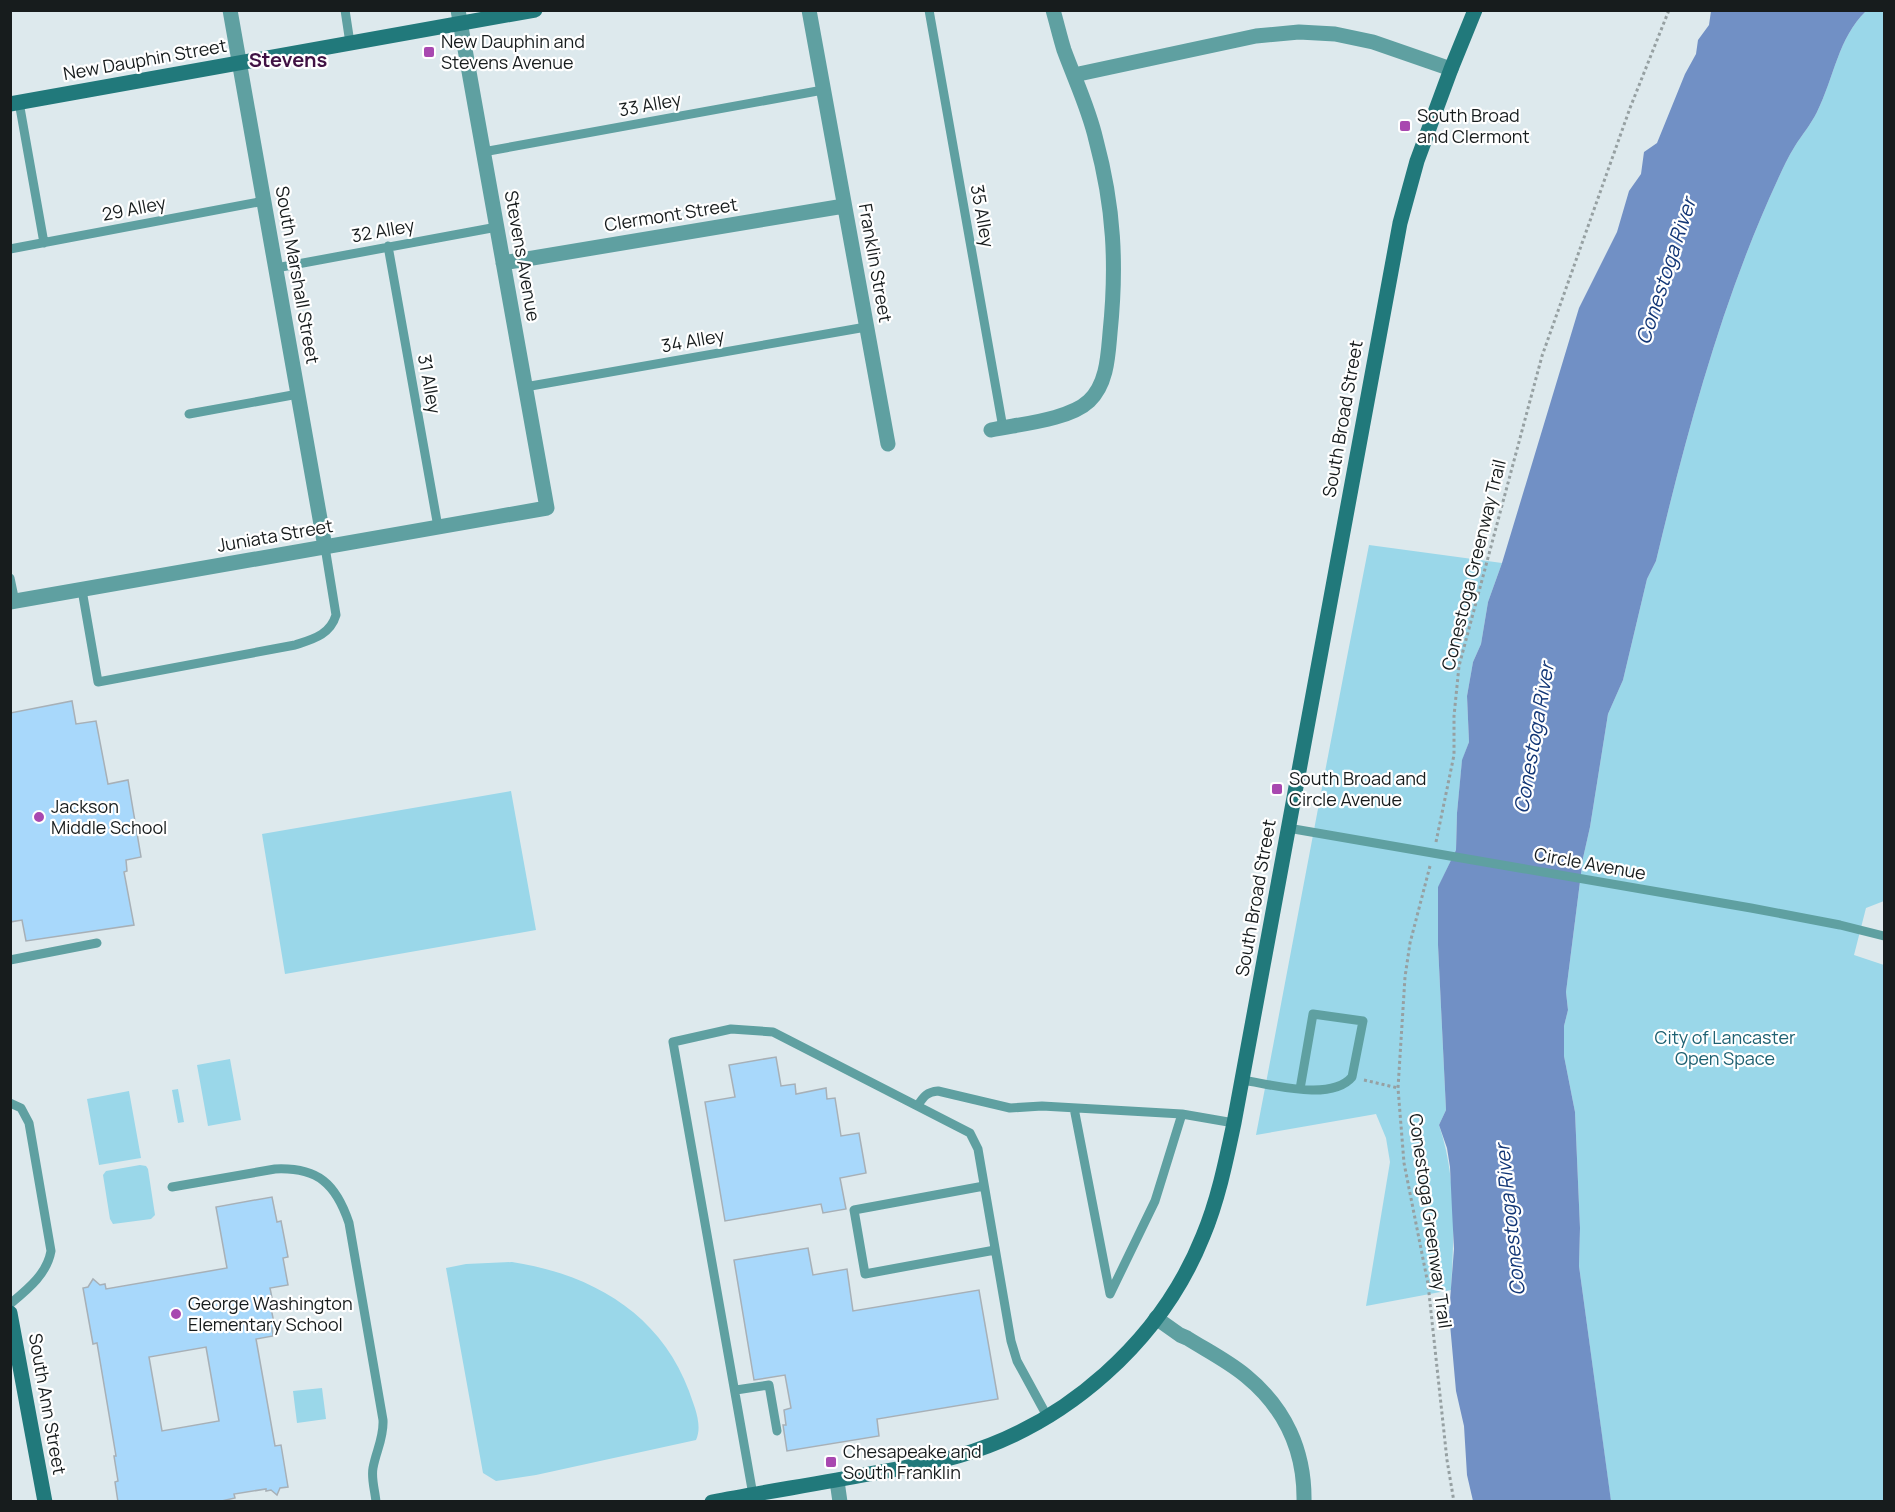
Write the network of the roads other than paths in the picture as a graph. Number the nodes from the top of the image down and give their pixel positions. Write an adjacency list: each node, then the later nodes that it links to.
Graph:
1 (230, 10): 10 (street, South Marshall Street)
2 (345, 10): 9 (lane)
3 (535, 10): 8 (main road, New Dauphin Street)
4 (809, 10): 13 (street, Franklin Street)
5 (929, 10): 28 (lane, 35 Alley)
6 (1053, 10): 12 (street)
7 (1475, 10): 11 (main road, South Broad Street)
8 (459, 17): 9 (main road, New Dauphin Street); 15 (street, Stevens Avenue)
9 (350, 43): 10 (main road, New Dauphin Street)
10 (239, 63): 14 (main road, New Dauphin Street); 16 (street, South Marshall Street)
11 (1451, 69): 12 (street); 36 (main road, South Broad Street)
12 (1074, 75): 28 (street)
13 (823, 90): 15 (lane, 33 Alley); 17 (street, Franklin Street)
14 (15, 103): 19 (lane)
15 (483, 152): 18 (street, Stevens Avenue)
16 (264, 201): 19 (lane, 29 Alley); 23 (street, South Marshall Street)
17 (844, 206): 22 (street, Clermont Street); 24 (street, Franklin Street)
18 (497, 227): 20 (lane, 32 Alley); 22 (street, Stevens Avenue)
19 (44, 243): 21 (lane, 29 Alley)
20 (388, 246): 23 (lane, 32 Alley); 31 (lane, 31 Alley)
21 (10, 249)
22 (503, 263): 25 (street, Stevens Avenue)
23 (276, 268): 26 (street, South Marshall Street)
24 (866, 327): 25 (lane, 34 Alley); 29 (street, Franklin Street)
25 (525, 387): 30 (street, Stevens Avenue)
26 (298, 394): 27 (lane); 32 (street, South Marshall Street)
27 (189, 414)
28 (997, 429)
29 (888, 444)
30 (547, 508): 31 (street, Juniata Street)
31 (438, 527): 32 (street, Juniata Street)
32 (325, 547): 34 (street, Juniata Street); 34 (lane)
33 (10, 578): 35 (lane)
34 (82, 590): 35 (street, Juniata Street)
35 (13, 602)
36 (1288, 828): 37 (lane, Circle Avenue); 40 (main road, South Broad Street)
37 (1884, 936)
38 (98, 943): 39 (lane)
39 (10, 960)
40 (1242, 1080): 41 (lane); 46 (main road, South Broad Street)
41 (1300, 1089): 41 (lane)
42 (10, 1103): 50 (lane)
43 (918, 1105): 44 (lane); 47 (lane); 53 (lane)
44 (1074, 1108): 45 (lane); 45 (lane)
45 (1182, 1114): 46 (lane)
46 (1234, 1123): 52 (main road, South Broad Street)
47 (984, 1186): 49 (lane); 49 (lane)
48 (172, 1187): 60 (lane)
49 (995, 1250): 54 (lane)
50 (10, 1304)
51 (10, 1313): 59 (main road, South Ann Street)
52 (1156, 1318): 54 (main road, South Broad Street); 62 (street)
53 (736, 1390): 55 (lane); 57 (lane)
54 (1047, 1416): 56 (main road, South Broad Street)
55 (777, 1431)
56 (837, 1481): 57 (main road, South Broad Street); 61 (street)
57 (753, 1495): 58 (main road, South Broad Street)
58 (718, 1501)
59 (45, 1502)
60 (376, 1502)
61 (840, 1502)
62 (1304, 1502)

